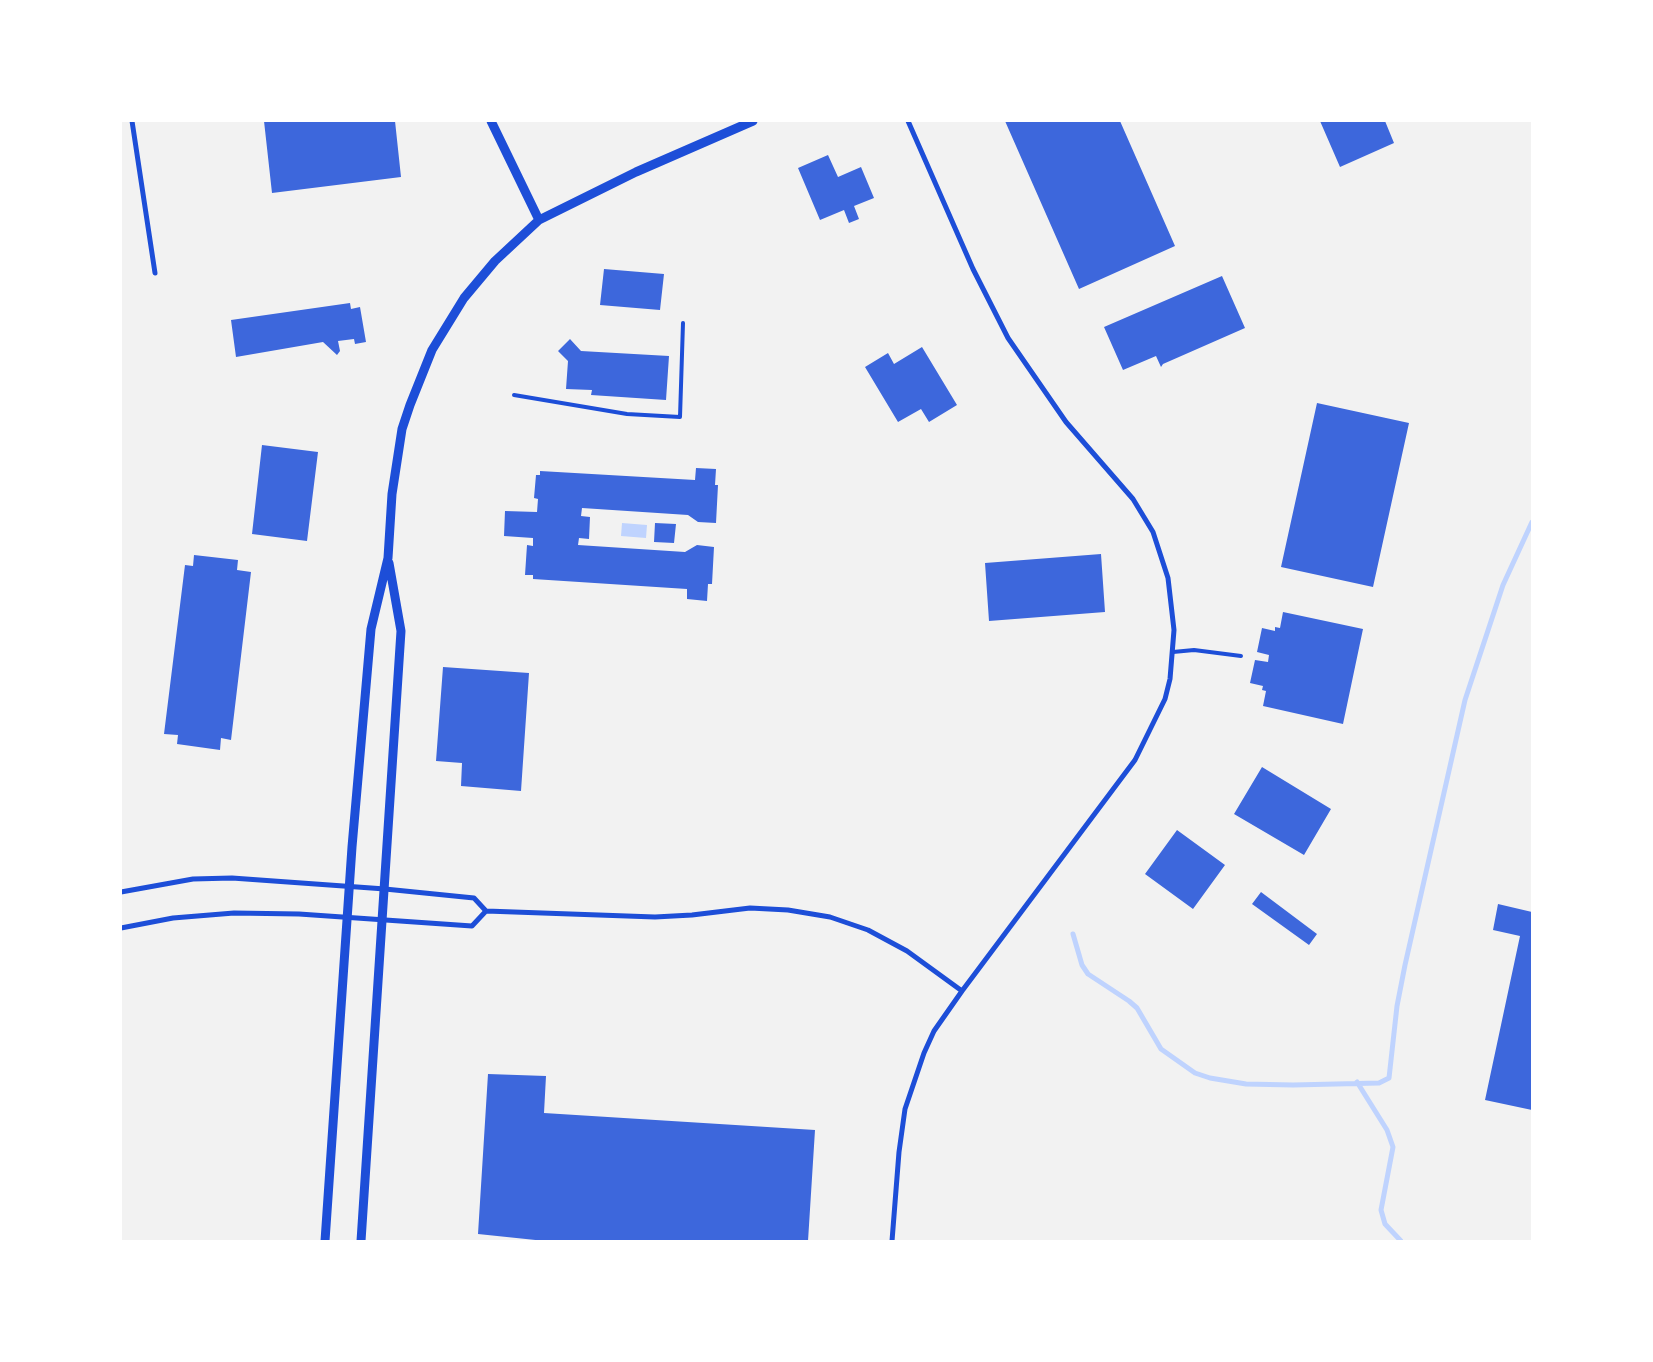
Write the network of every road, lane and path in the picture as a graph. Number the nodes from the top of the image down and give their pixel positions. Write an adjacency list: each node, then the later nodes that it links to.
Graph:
1 (132, 121): 6 (street)
2 (491, 121): 5 (street)
3 (753, 121): 5 (street)
4 (908, 121): 10 (street)
5 (538, 220): 9 (street)
6 (155, 273)
7 (683, 323): 8 (lane)
8 (514, 395)
9 (388, 558): 12 (street); 13 (street)
10 (1173, 652): 11 (lane); 19 (street)
11 (1241, 656)
12 (350, 886): 13 (street); 14 (street); 16 (street)
13 (385, 889): 15 (street); 17 (street)
14 (121, 892)
15 (486, 911): 17 (street); 19 (street)
16 (348, 917): 17 (street); 18 (street); 20 (street)
17 (383, 920): 21 (street)
18 (121, 928)
19 (962, 990): 22 (street)
20 (325, 1241)
21 (361, 1241)
22 (892, 1241)

